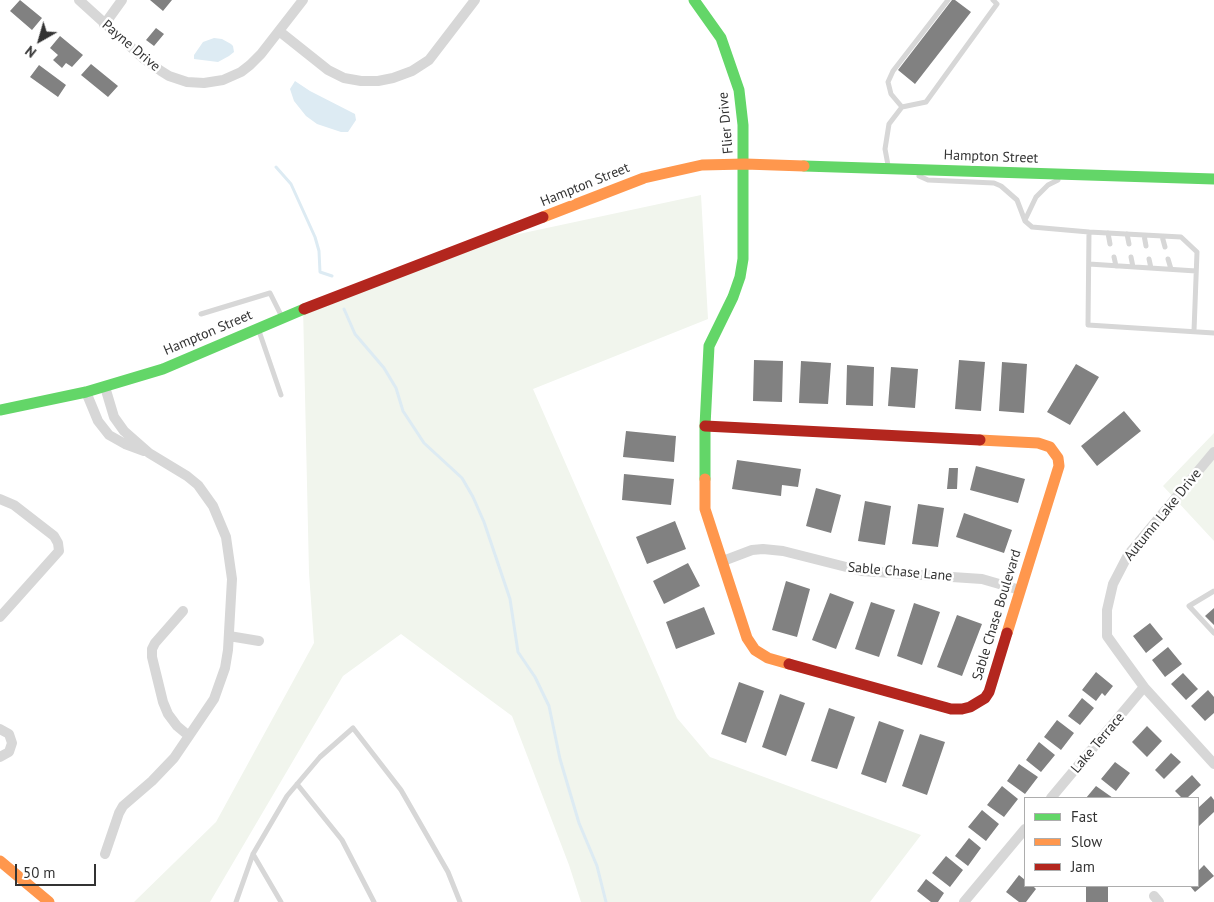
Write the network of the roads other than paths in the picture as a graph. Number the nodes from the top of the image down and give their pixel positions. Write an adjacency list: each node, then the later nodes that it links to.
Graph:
1 (78, 0): 8 (street, Payne Drive)
2 (122, 0): 8 (street)
3 (303, 0): 9 (street, Payne Drive)
4 (475, 0): 9 (street)
5 (694, 0): 11 (street, Flier Drive)
6 (948, 0): 10 (lane)
7 (993, 0): 10 (lane)
8 (104, 25): 9 (street, Payne Drive)
9 (279, 31)
10 (902, 107): 12 (lane)
11 (744, 164): 12 (street, Hampton Street); 40 (street, Hampton Street); 48 (street, Sable Chase Boulevard)
12 (888, 168): 13 (street, Hampton Street)
13 (905, 168): 15 (street, Hampton Street); 19 (lane)
14 (1214, 171): 16 (street)
15 (1068, 175): 16 (street, Hampton Street); 19 (lane)
16 (1200, 179): 17 (street, Hampton Street); 18 (street)
17 (1214, 179)
18 (1214, 184)
19 (1025, 221): 20 (lane)
20 (1089, 232): 21 (lane); 33 (lane)
21 (1108, 233): 22 (lane); 25 (lane)
22 (1127, 234): 23 (lane); 26 (lane)
23 (1144, 235): 24 (lane); 27 (lane)
24 (1162, 236): 28 (lane); 38 (lane)
25 (1110, 244)
26 (1129, 244)
27 (1146, 246)
28 (1165, 247)
29 (1114, 257): 34 (lane)
30 (1131, 257): 35 (lane)
31 (1149, 259): 36 (lane)
32 (1168, 259): 37 (lane)
33 (1089, 264): 34 (lane); 42 (lane)
34 (1116, 266): 35 (lane)
35 (1133, 267): 36 (lane)
36 (1151, 268): 37 (lane)
37 (1171, 270): 38 (lane)
38 (1196, 271): 42 (lane)
39 (201, 314): 40 (lane)
40 (282, 318): 41 (street, Hampton Street)
41 (258, 328): 44 (street, Hampton Street); 46 (lane)
42 (1194, 331): 43 (lane)
43 (1214, 333)
44 (105, 387): 45 (street, Hampton Street); 50 (street)
45 (86, 392): 47 (street, Hampton Street); 50 (street)
46 (281, 395)
47 (0, 410)
48 (705, 426): 52 (street, Sable Chase Boulevard); 53 (street, Sable Chase Boulevard)
49 (1214, 452): 60 (street, Autumn Lake Drive)
50 (149, 453): 58 (street)
51 (0, 499): 56 (street)
52 (723, 561): 53 (street, Sable Chase Lane); 53 (street, Sable Chase Boulevard)
53 (1020, 590)
54 (1214, 591): 57 (lane)
55 (183, 611): 62 (street)
56 (0, 617)
57 (1214, 633)
58 (229, 636): 59 (street); 62 (street)
59 (259, 641)
60 (1144, 687): 64 (street, Autumn Lake Drive); 66 (street, Lake Terrace)
61 (0, 729): 63 (street)
62 (190, 736): 68 (street)
63 (0, 757)
64 (1214, 764)
65 (297, 784): 69 (lane); 75 (lane); 76 (lane)
66 (1052, 797)
67 (1024, 830): 71 (street)
68 (105, 854)
69 (253, 854): 73 (lane); 74 (lane)
70 (0, 861): 72 (street)
71 (967, 901)
72 (48, 902)
73 (236, 902)
74 (282, 902)
75 (374, 902)
76 (460, 902)

